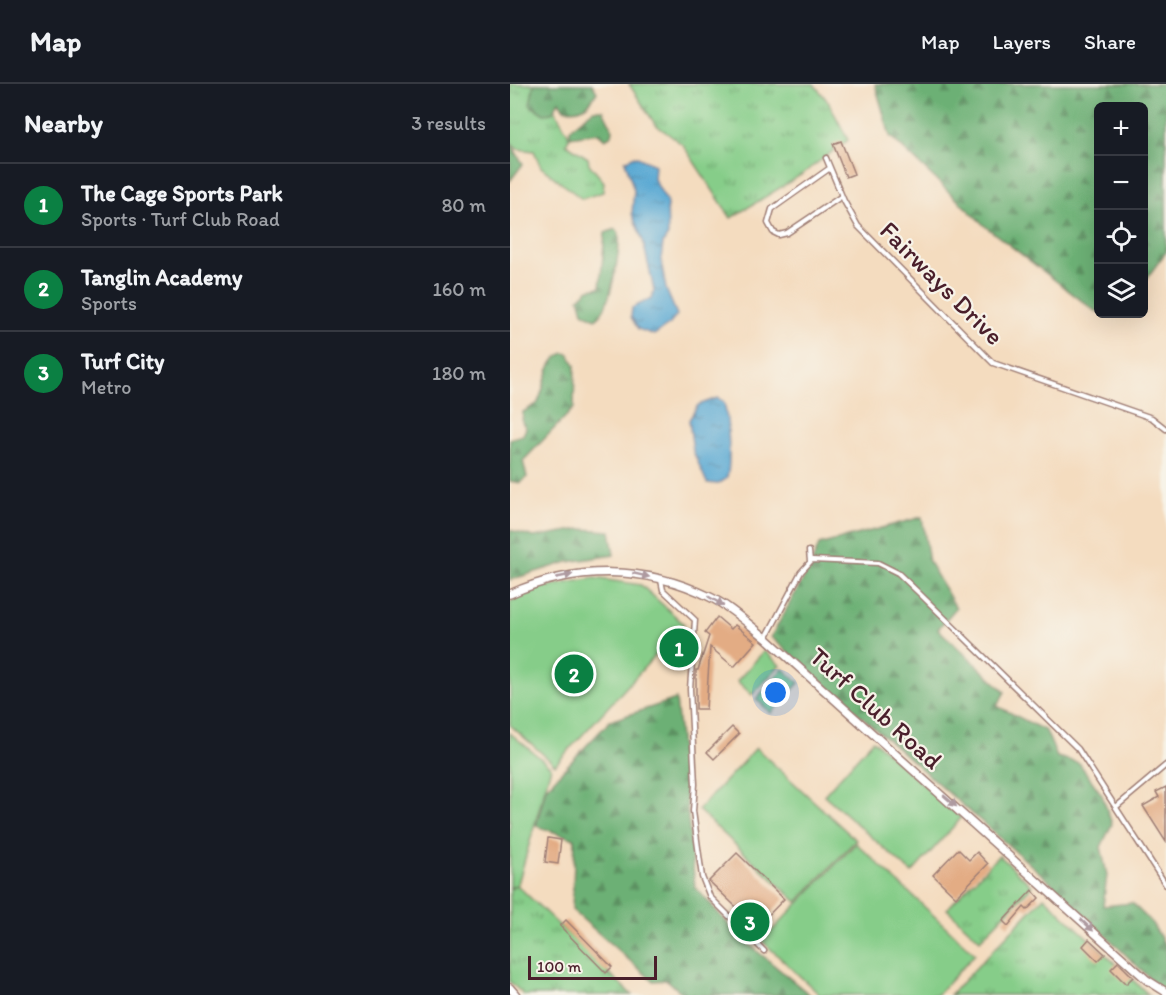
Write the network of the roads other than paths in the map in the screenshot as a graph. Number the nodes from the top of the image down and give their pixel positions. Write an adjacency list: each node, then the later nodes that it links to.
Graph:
1 (826, 158): 2 (lane, Fairways Drive)
2 (830, 168): 3 (lane, Fairways Drive); 3 (lane)
3 (842, 196): 4 (lane, Fairways Drive)
4 (1166, 429)
5 (809, 551): 6 (lane)
6 (810, 561): 9 (lane); 11 (lane)
7 (661, 580): 8 (street, Turf Club Road, one-way to 7); 9 (street, Turf Club Road, one-way to 9); 13 (lane)
8 (510, 594)
9 (766, 638): 15 (street, Turf Club Road, one-way to 15)
10 (1166, 765): 11 (lane)
11 (1116, 807): 12 (lane)
12 (1166, 885)
13 (764, 951)
14 (510, 988): 16 (street)
15 (1166, 992)
16 (516, 995)

